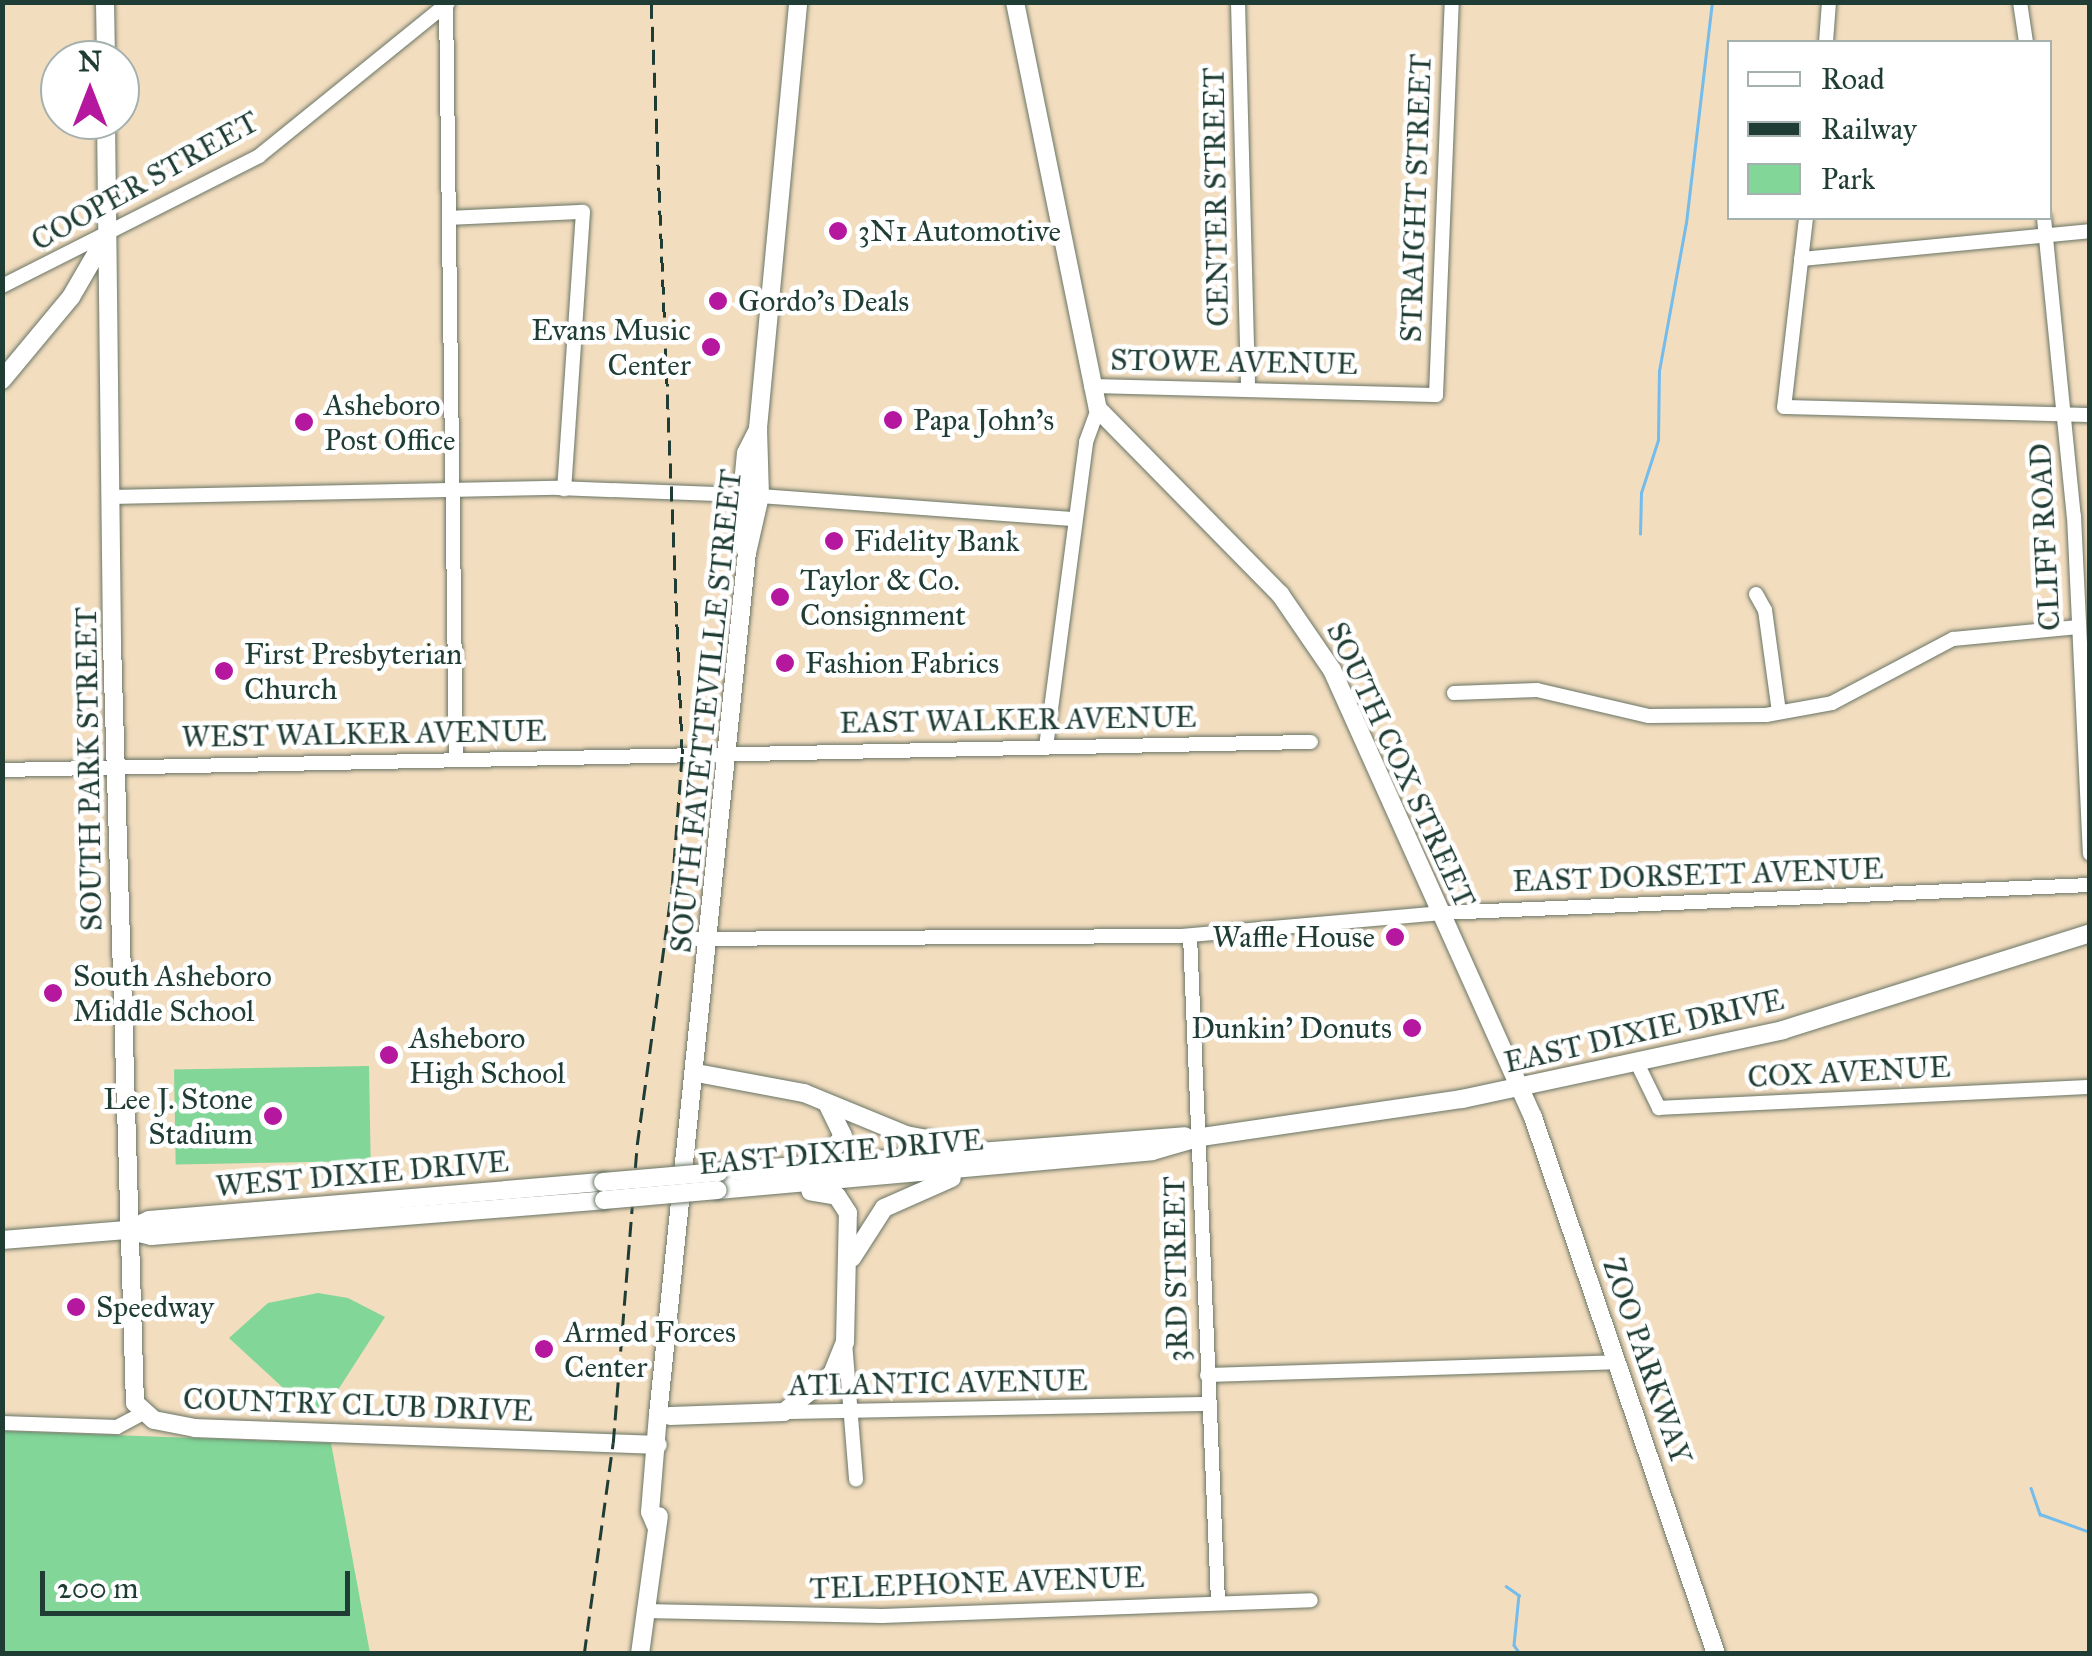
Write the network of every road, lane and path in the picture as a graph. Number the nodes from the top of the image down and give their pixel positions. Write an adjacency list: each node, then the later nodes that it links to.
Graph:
1 (105, 2): 9 (main road)
2 (798, 2): 29 (main road, SOUTH FAYETTEVILLE STREET)
3 (1014, 2): 21 (main road, SOUTH COX STREET)
4 (1238, 2): 22 (street, CENTER STREET)
5 (1452, 2): 23 (street, STRAIGHT STREET)
6 (1829, 2): 10 (street)
7 (2020, 2): 11 (street)
8 (447, 3): 13 (street); 17 (street, COOPER STREET)
9 (106, 40)
10 (1826, 40)
11 (2026, 40)
12 (106, 140): 17 (main road, SOUTH PARK STREET)
13 (450, 218): 27 (street); 28 (street)
14 (1806, 220): 18 (street)
15 (2045, 225): 16 (street); 18 (street); 25 (street, CLIFF ROAD)
16 (2090, 231)
17 (108, 232): 19 (street, COOPER STREET); 20 (main road); 30 (main road, SOUTH PARK STREET)
18 (1801, 259): 25 (street)
19 (2, 286)
20 (2, 380)
21 (1091, 386): 22 (street, STOWE AVENUE); 24 (main road, SOUTH COX STREET)
22 (1248, 390): 23 (street, STOWE AVENUE)
23 (1436, 395)
24 (1098, 409): 31 (street); 44 (main road, SOUTH COX STREET)
25 (2066, 415): 26 (street); 33 (street, CLIFF ROAD)
26 (2090, 415)
27 (564, 489): 28 (street); 29 (street)
28 (453, 490): 30 (street); 39 (street)
29 (751, 496): 31 (street); 38 (main road, SOUTH FAYETTEVILLE STREET)
30 (110, 497): 40 (main road, SOUTH PARK STREET)
31 (1075, 519): 37 (street)
32 (1756, 594): 35 (street)
33 (2078, 627): 35 (street); 42 (street, CLIFF ROAD)
34 (1454, 693): 35 (street)
35 (1778, 712)
36 (1312, 742): 37 (street, EAST WALKER AVENUE)
37 (1046, 747): 38 (street, EAST WALKER AVENUE)
38 (726, 753): 39 (street, WEST WALKER AVENUE); 48 (main road, SOUTH FAYETTEVILLE STREET)
39 (456, 759): 40 (street, WEST WALKER AVENUE)
40 (116, 767): 41 (street, WEST WALKER AVENUE); 63 (main road, SOUTH PARK STREET)
41 (2, 770)
42 (2090, 854)
43 (2090, 885): 44 (street, EAST DORSETT AVENUE)
44 (1442, 913): 46 (street, EAST DORSETT AVENUE); 53 (main road, SOUTH COX STREET)
45 (2090, 933): 50 (main road, EAST DIXIE DRIVE)
46 (1190, 936): 48 (street, EAST DORSETT AVENUE); 55 (street, 3RD STREET)
47 (674, 939): 48 (street, EAST DORSETT AVENUE)
48 (710, 939): 49 (main road, SOUTH FAYETTEVILLE STREET)
49 (703, 1007): 51 (main road, SOUTH FAYETTEVILLE STREET); 62 (main road, SOUTH FAYETTEVILLE STREET)
50 (1638, 1065): 52 (street, COX AVENUE); 53 (main road, EAST DIXIE DRIVE)
51 (702, 1074): 54 (main road); 62 (main road, SOUTH FAYETTEVILLE STREET)
52 (2090, 1087)
53 (1519, 1088): 55 (main road, EAST DIXIE DRIVE); 68 (main road, ZOO PARKWAY)
54 (822, 1100): 56 (main road); 58 (main road)
55 (1200, 1136): 56 (main road, EAST DIXIE DRIVE); 57 (main road, EAST DIXIE DRIVE); 69 (street, 3RD STREET)
56 (984, 1149): 58 (main road, EAST DIXIE DRIVE)
57 (996, 1166): 60 (main road, EAST DIXIE DRIVE); 65 (main road)
58 (777, 1168): 59 (main road, EAST DIXIE DRIVE)
59 (718, 1181): 60 (main road, EAST DIXIE DRIVE); 61 (main road, EAST DIXIE DRIVE, bridge)
60 (765, 1186): 65 (main road)
61 (604, 1191): 63 (main road, WEST DIXIE DRIVE)
62 (682, 1220): 67 (main road, SOUTH FAYETTEVILLE STREET)
63 (127, 1230): 64 (main road, WEST DIXIE DRIVE); 72 (main road, SOUTH PARK STREET)
64 (2, 1240)
65 (849, 1267): 66 (main road)
66 (845, 1342): 71 (main road); 73 (street)
67 (670, 1347): 74 (main road, SOUTH FAYETTEVILLE STREET); 76 (main road, SOUTH FAYETTEVILLE STREET)
68 (1617, 1362): 69 (street); 83 (main road, ZOO PARKWAY)
69 (1207, 1375): 70 (street, 3RD STREET)
70 (1208, 1404): 73 (street, ATLANTIC AVENUE); 80 (street, 3RD STREET)
71 (784, 1412): 73 (street, ATLANTIC AVENUE); 74 (main road, ATLANTIC AVENUE)
72 (143, 1413): 75 (street, COUNTRY CLUB DRIVE); 76 (main road, COUNTRY CLUB DRIVE)
73 (852, 1413): 77 (street)
74 (670, 1416): 78 (main road, SOUTH FAYETTEVILLE STREET)
75 (2, 1423)
76 (658, 1445): 78 (main road, SOUTH FAYETTEVILLE STREET)
77 (856, 1480)
78 (656, 1526): 81 (main road, SOUTH FAYETTEVILLE STREET)
79 (1312, 1600): 80 (street, TELEPHONE AVENUE)
80 (1218, 1601): 81 (street, TELEPHONE AVENUE)
81 (644, 1611): 82 (main road, SOUTH FAYETTEVILLE STREET)
82 (640, 1654)
83 (1716, 1654)

